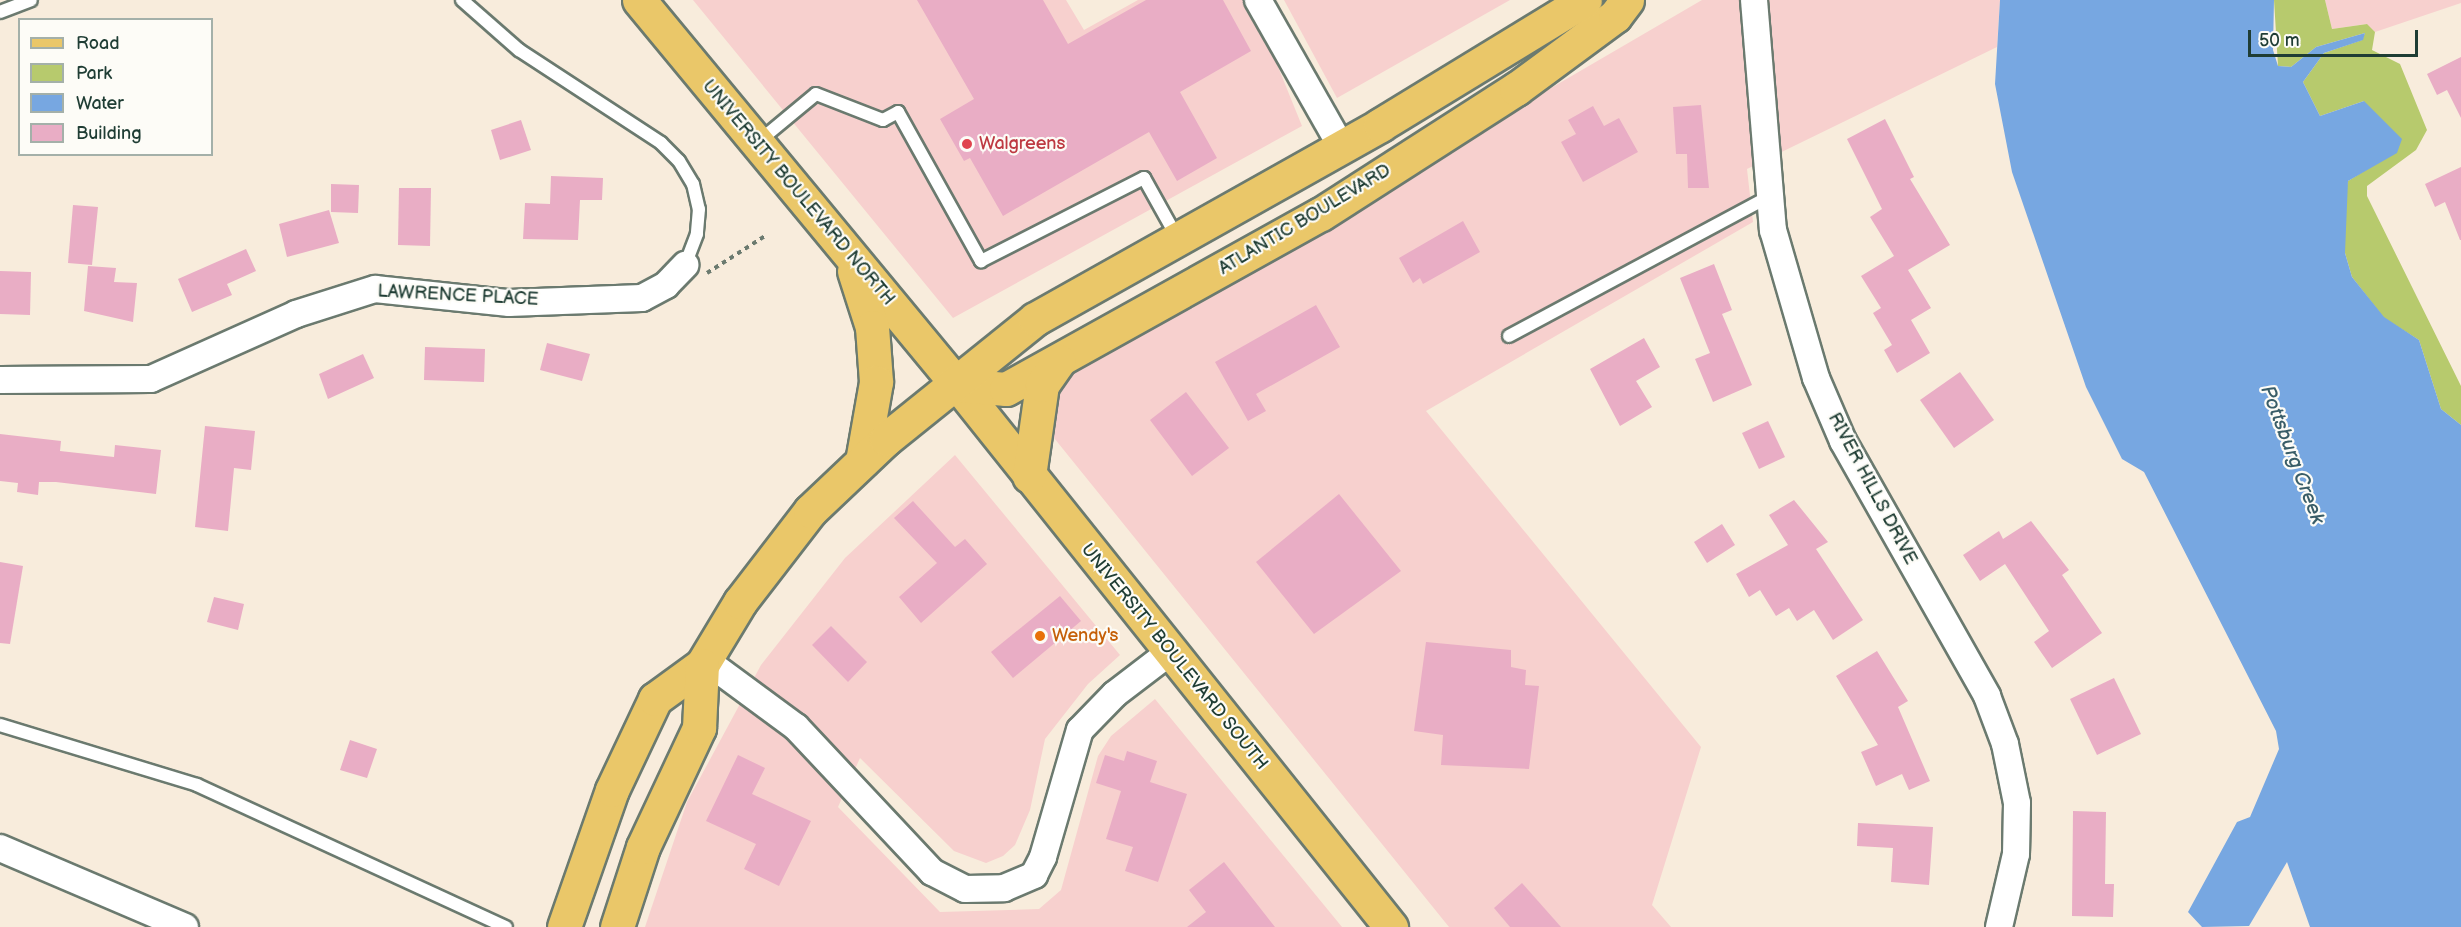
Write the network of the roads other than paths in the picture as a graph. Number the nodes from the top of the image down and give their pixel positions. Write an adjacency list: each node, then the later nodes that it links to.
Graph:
1 (31, 0): 8 (lane)
2 (462, 0): 14 (lane)
3 (639, 0): 9 (main road, UNIVERSITY BOULEVARD NORTH)
4 (1258, 0): 10 (street)
5 (1586, 0): 10 (main road)
6 (1627, 0): 16 (main road, ATLANTIC BOULEVARD)
7 (1754, 0): 11 (street, RIVER HILLS DRIVE)
8 (0, 12)
9 (756, 143): 12 (lane); 13 (main road, UNIVERSITY BOULEVARD NORTH)
10 (1341, 146): 12 (main road)
11 (1768, 197): 15 (lane); 30 (street, RIVER HILLS DRIVE)
12 (1179, 240): 18 (main road)
13 (849, 255): 18 (main road, UNIVERSITY BOULEVARD NORTH); 19 (main road)
14 (685, 265): 17 (street, LAWRENCE PLACE)
15 (1509, 336)
16 (1059, 361): 18 (main road, ATLANTIC BOULEVARD); 20 (main road)
17 (0, 380)
18 (958, 385): 19 (main road); 20 (main road, UNIVERSITY BOULEVARD SOUTH)
19 (862, 461): 22 (main road)
20 (1029, 476): 21 (main road, UNIVERSITY BOULEVARD SOUTH)
21 (1170, 652): 22 (street); 29 (main road, UNIVERSITY BOULEVARD SOUTH)
22 (704, 663): 27 (main road); 28 (main road)
23 (0, 725): 26 (lane)
24 (0, 848): 25 (street)
25 (185, 927)
26 (506, 927)
27 (564, 927)
28 (617, 927)
29 (1391, 927)
30 (1999, 927)

